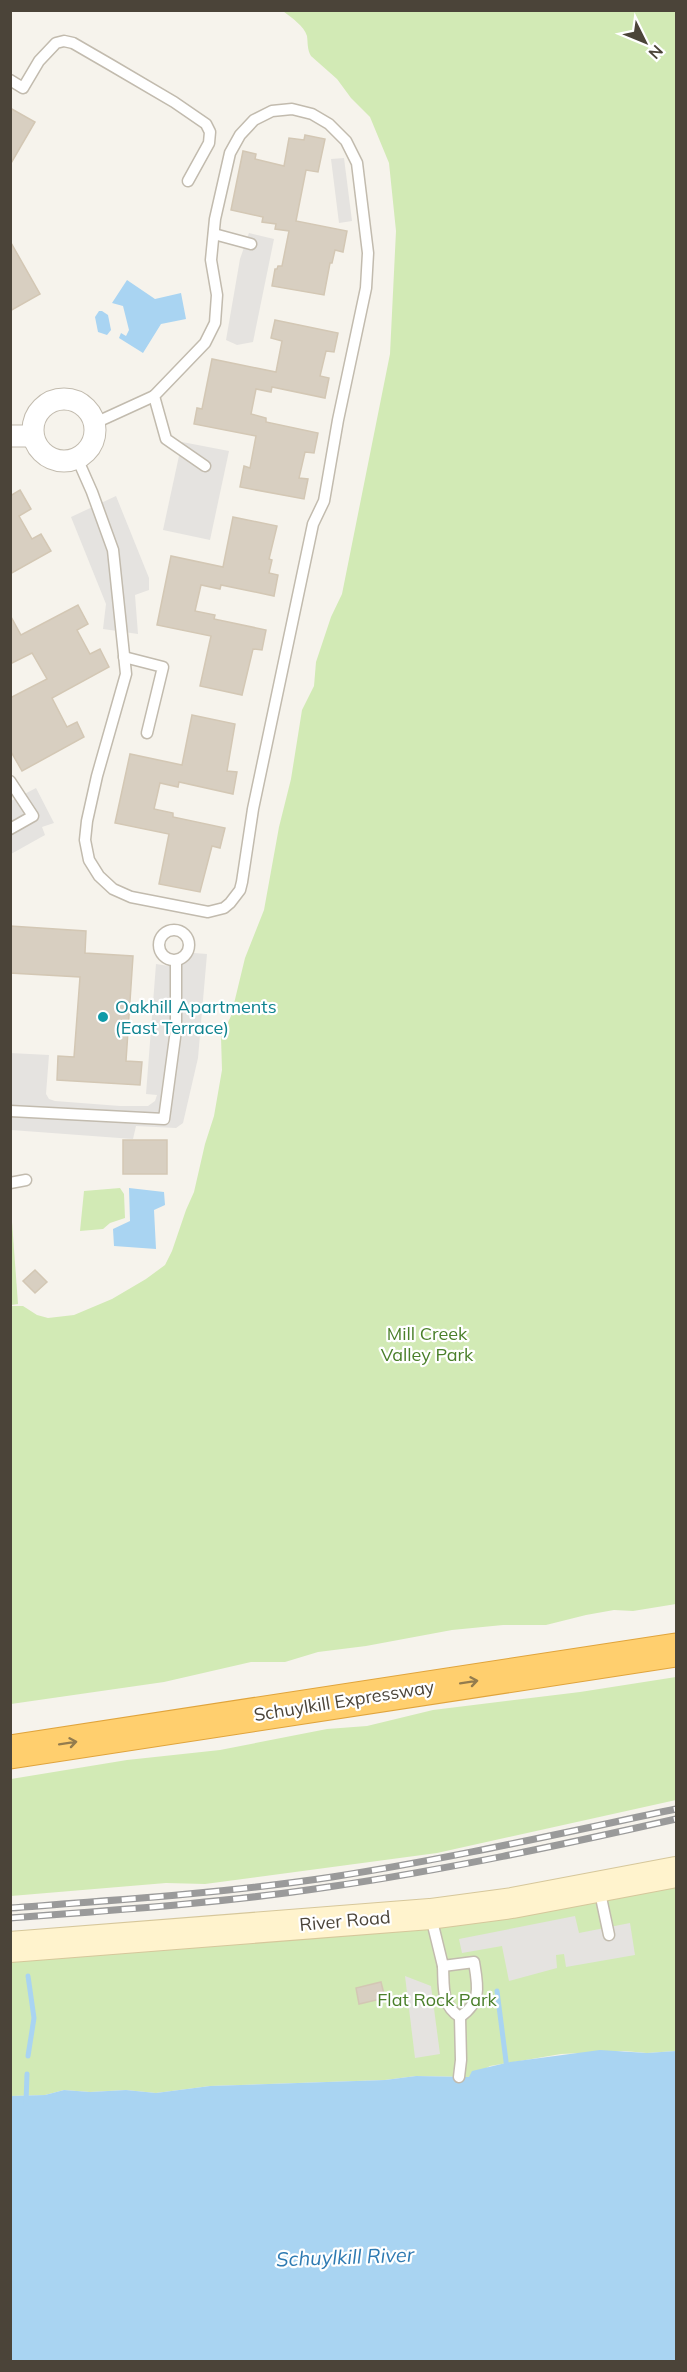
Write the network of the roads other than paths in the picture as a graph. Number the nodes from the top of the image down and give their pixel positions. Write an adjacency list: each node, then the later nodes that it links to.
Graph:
1 (10, 80): 2 (lane)
2 (188, 181)
3 (214, 234): 4 (lane); 5 (lane); 11 (lane)
4 (251, 244)
5 (154, 396): 6 (lane); 10 (lane)
6 (94, 423): 8 (street); 9 (street)
7 (10, 436): 8 (street)
8 (33, 436): 9 (street)
9 (77, 458): 11 (lane)
10 (205, 466)
11 (124, 657): 12 (lane)
12 (147, 733)
13 (10, 782): 14 (lane)
14 (10, 829)
15 (176, 961): 16 (lane)
16 (10, 1111)
17 (26, 1180): 18 (lane)
18 (10, 1183)
19 (676, 1627): 21 (highway, Schuylkill Expressway)
20 (676, 1650): 22 (highway, Schuylkill Expressway, one-way to 20)
21 (10, 1729)
22 (10, 1752)
23 (676, 1872): 24 (street, River Road)
24 (599, 1886): 25 (street, River Road); 26 (lane)
25 (430, 1914): 27 (street, River Road); 28 (lane)
26 (609, 1935)
27 (10, 1947)
28 (443, 1966): 29 (lane); 29 (lane)
29 (460, 2017): 30 (lane)
30 (459, 2077)

